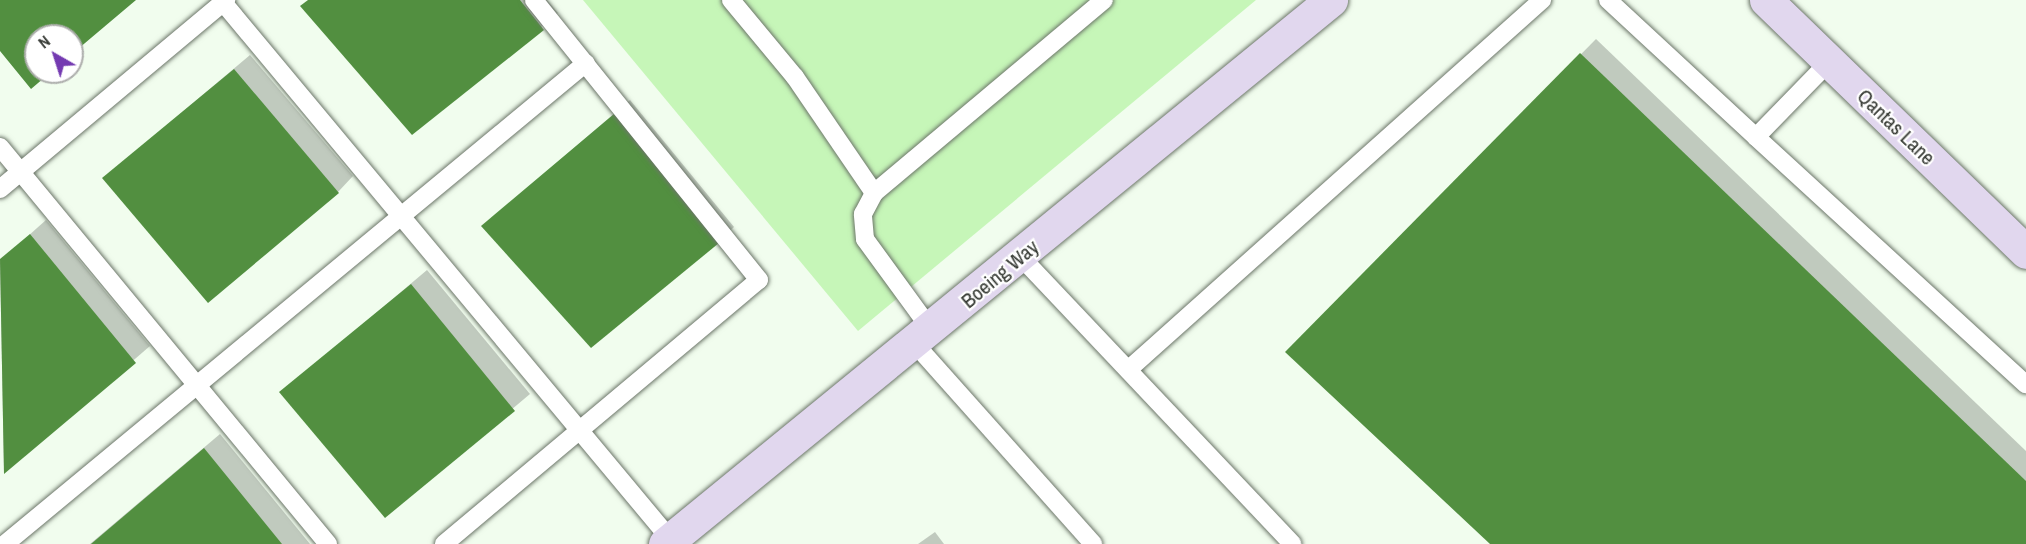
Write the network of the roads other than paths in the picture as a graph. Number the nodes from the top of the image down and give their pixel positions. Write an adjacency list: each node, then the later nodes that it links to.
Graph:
1 (534, 0): 10 (lane)
2 (731, 0): 15 (lane)
3 (1104, 0): 15 (lane)
4 (1331, 0): 18 (street, Boeing Way)
5 (1542, 0): 20 (lane)
6 (1608, 0): 11 (lane)
7 (1766, 0): 9 (street, Qantas Lane)
8 (223, 1): 13 (lane); 16 (lane)
9 (1829, 62): 11 (lane); 17 (street, Qantas Lane)
10 (586, 63): 16 (lane); 23 (lane)
11 (1756, 137): 21 (lane)
12 (0, 147): 13 (lane)
13 (21, 172): 14 (lane); 22 (lane)
14 (0, 189)
15 (874, 193): 19 (lane)
16 (402, 217): 22 (lane); 23 (lane)
17 (2026, 252)
18 (1021, 257): 19 (street, Boeing Way); 20 (lane)
19 (924, 337): 25 (street, Boeing Way); 29 (lane)
20 (1129, 369): 30 (lane)
21 (2026, 384)
22 (197, 386): 26 (lane); 27 (lane)
23 (580, 431): 25 (lane); 28 (lane)
24 (0, 538): 26 (lane)
25 (668, 542)
26 (5, 544)
27 (328, 544)
28 (444, 544)
29 (1093, 544)
30 (1292, 544)

